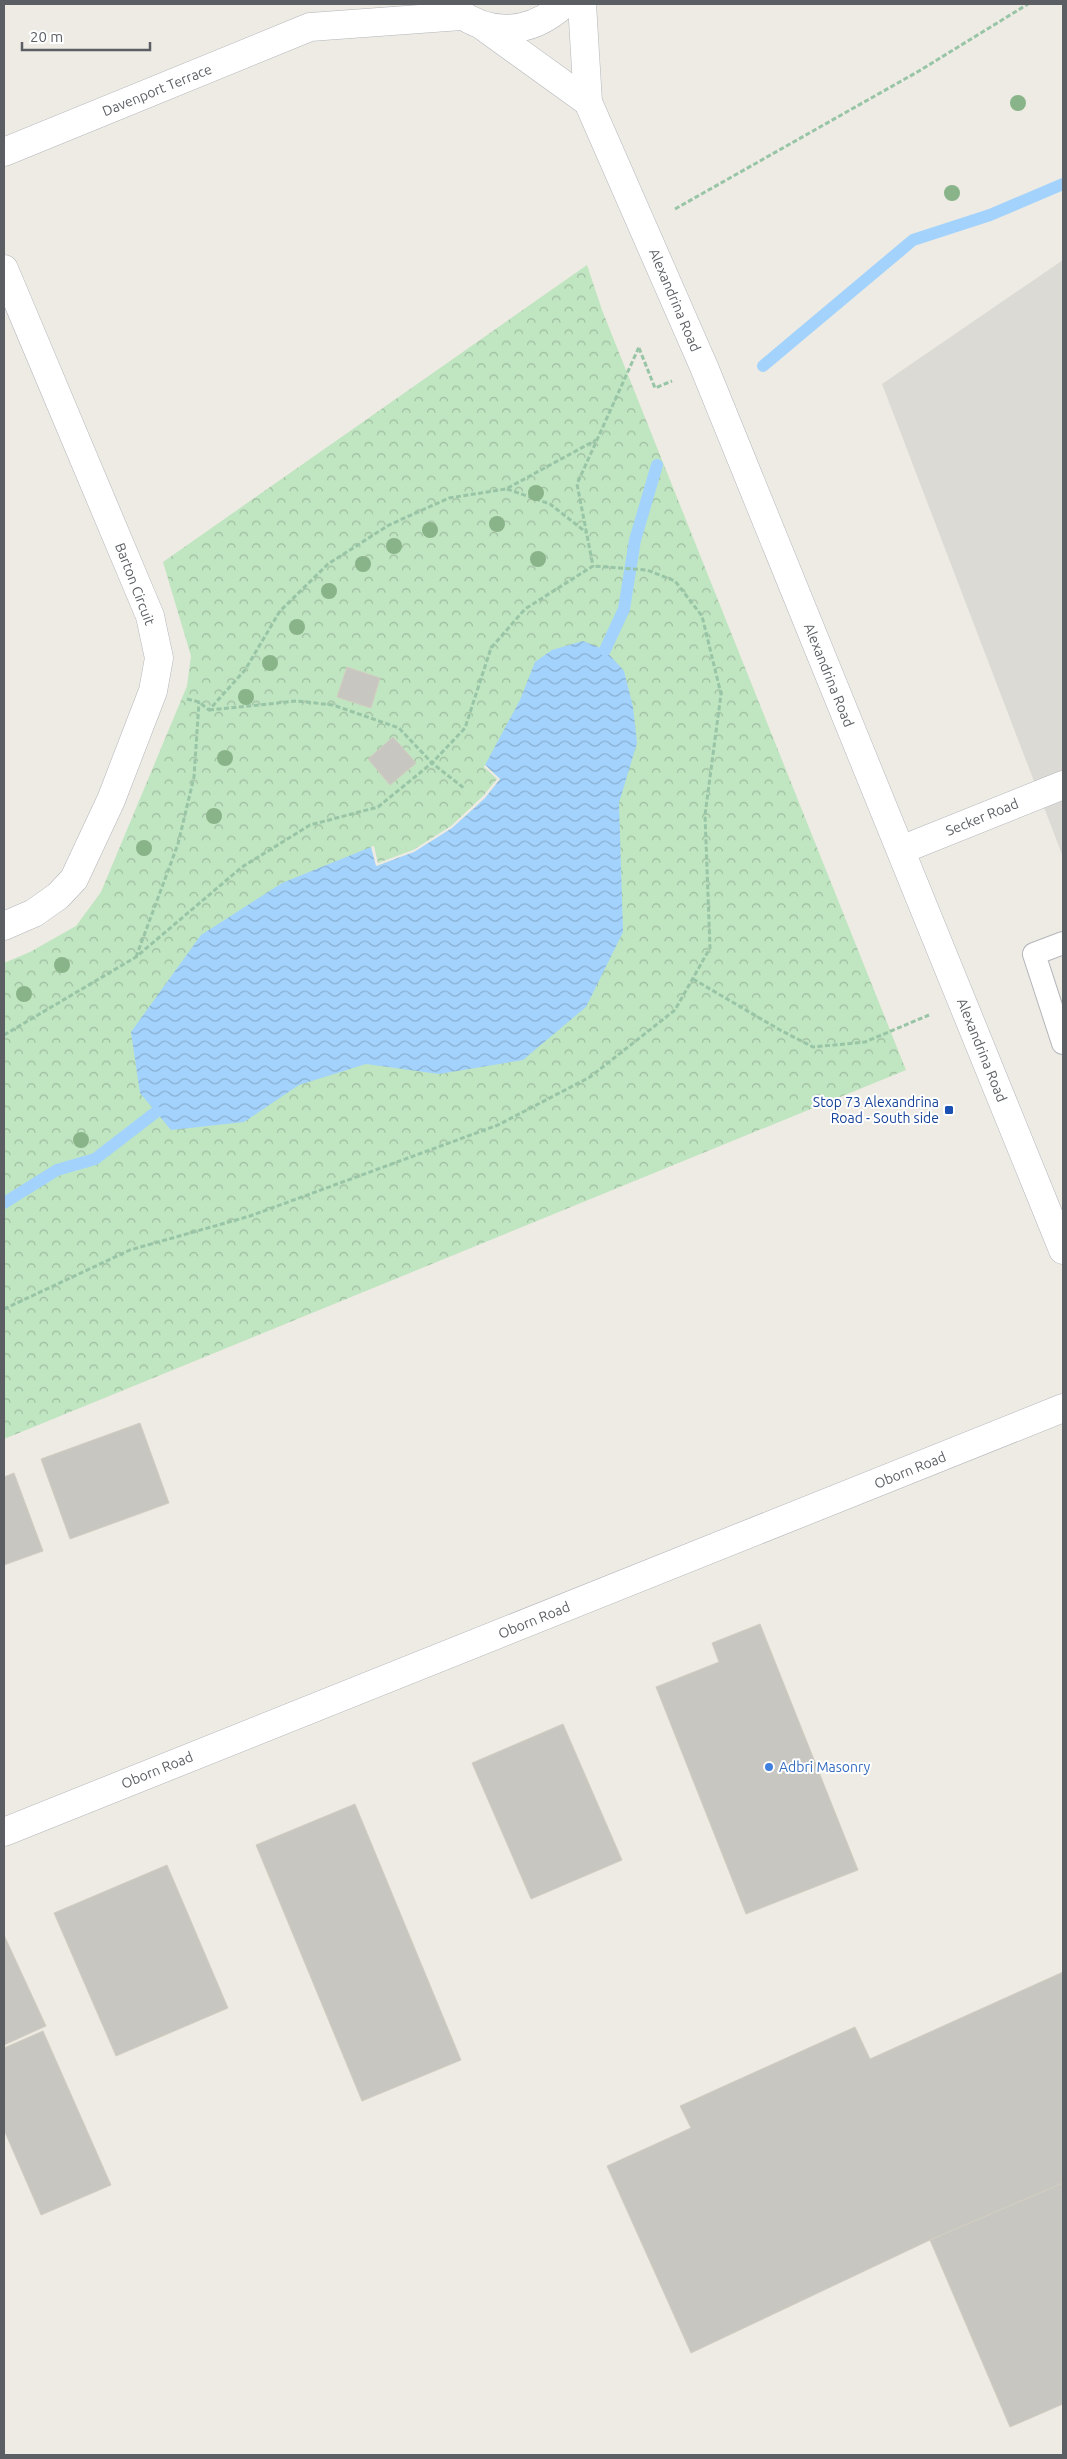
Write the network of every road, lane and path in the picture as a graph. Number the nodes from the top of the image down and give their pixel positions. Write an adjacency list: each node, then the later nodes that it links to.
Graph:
1 (335, 4): 6 (street, Davenport Terrace)
2 (564, 4): 5 (street, Davenport Terrace)
3 (582, 4): 7 (street, Alexandrina Road)
4 (1028, 4): 9 (path)
5 (464, 15): 6 (street, Davenport Terrace); 7 (street)
6 (310, 27): 8 (street, Davenport Terrace)
7 (588, 102): 22 (street, Alexandrina Road)
8 (4, 152)
9 (672, 211)
10 (4, 269): 16 (street, Barton Circuit)
11 (639, 347): 12 (path)
12 (596, 440): 13 (path); 14 (path)
13 (506, 489): 14 (path); 18 (path)
14 (588, 533): 15 (path)
15 (593, 566): 19 (path); 26 (path)
16 (153, 692): 17 (path); 23 (street, Barton Circuit)
17 (198, 702): 18 (path); 25 (path)
18 (210, 710): 19 (path)
19 (432, 763): 21 (path); 25 (path)
20 (1063, 785): 22 (street, Secker Road)
21 (465, 789)
22 (900, 850): 27 (street, Alexandrina Road)
23 (4, 926)
24 (1063, 943): 29 (lane)
25 (136, 957): 28 (path)
26 (693, 979): 27 (path); 31 (path)
27 (962, 1001): 30 (street, Alexandrina Road)
28 (4, 1035)
29 (1063, 1044)
30 (1063, 1250)
31 (4, 1309)
32 (1063, 1408): 33 (street, Oborn Road)
33 (4, 1832)

